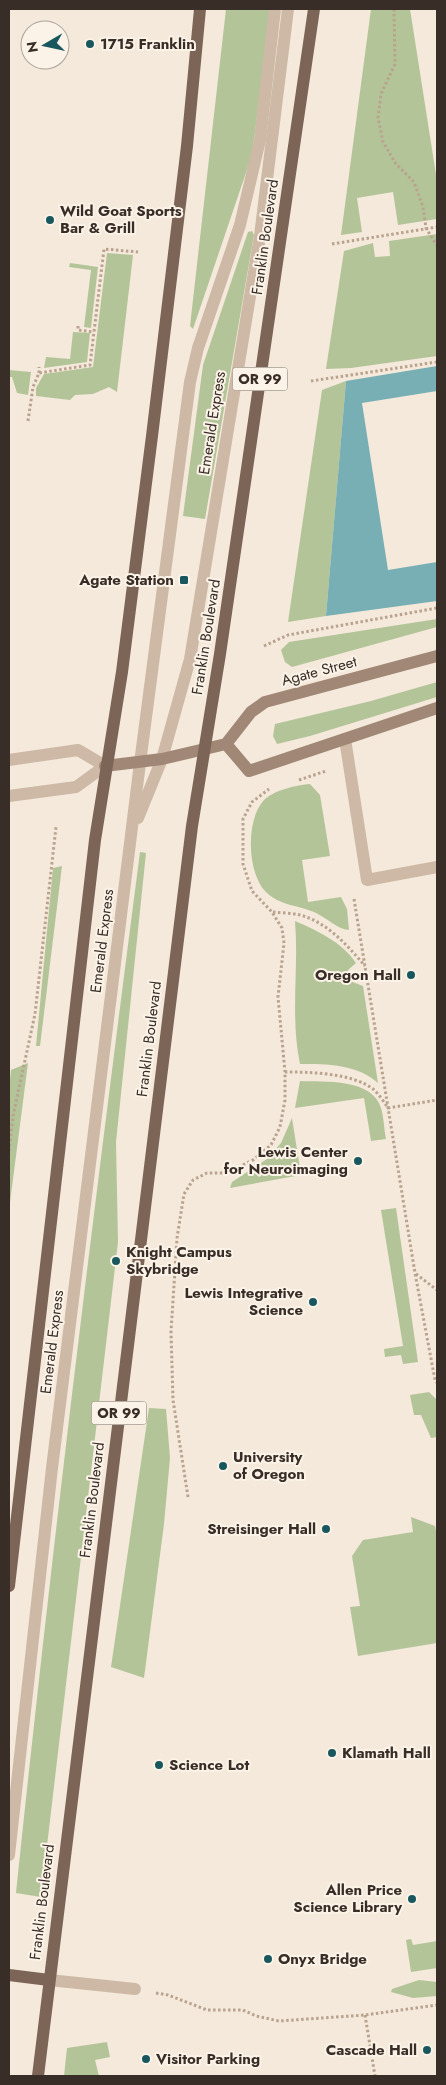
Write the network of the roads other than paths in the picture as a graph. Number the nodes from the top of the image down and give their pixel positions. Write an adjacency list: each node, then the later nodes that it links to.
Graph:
1 (200, 9): 13 (main road)
2 (274, 9): 12 (street, Emerald Express)
3 (288, 9): 10 (street, Emerald Express)
4 (314, 9): 9 (main road, Franklin Boulevard / OR 99)
5 (437, 656): 8 (street, Agate Street)
6 (437, 708): 7 (street)
7 (345, 739): 8 (street); 16 (street)
8 (226, 744): 9 (street)
9 (203, 750): 10 (street); 20 (main road, Franklin Boulevard / OR 99)
10 (162, 759): 12 (street); 15 (street, Emerald Express)
11 (9, 760): 13 (street)
12 (140, 763): 13 (street); 15 (street, Emerald Express)
13 (105, 766): 14 (street); 17 (main road)
14 (9, 796)
15 (132, 835): 18 (street, Emerald Express)
16 (437, 867)
17 (9, 1586)
18 (9, 1855)
19 (9, 1975): 20 (main road)
20 (49, 1980): 21 (street); 22 (main road, Franklin Boulevard / OR 99)
21 (135, 1989)
22 (38, 2076)

